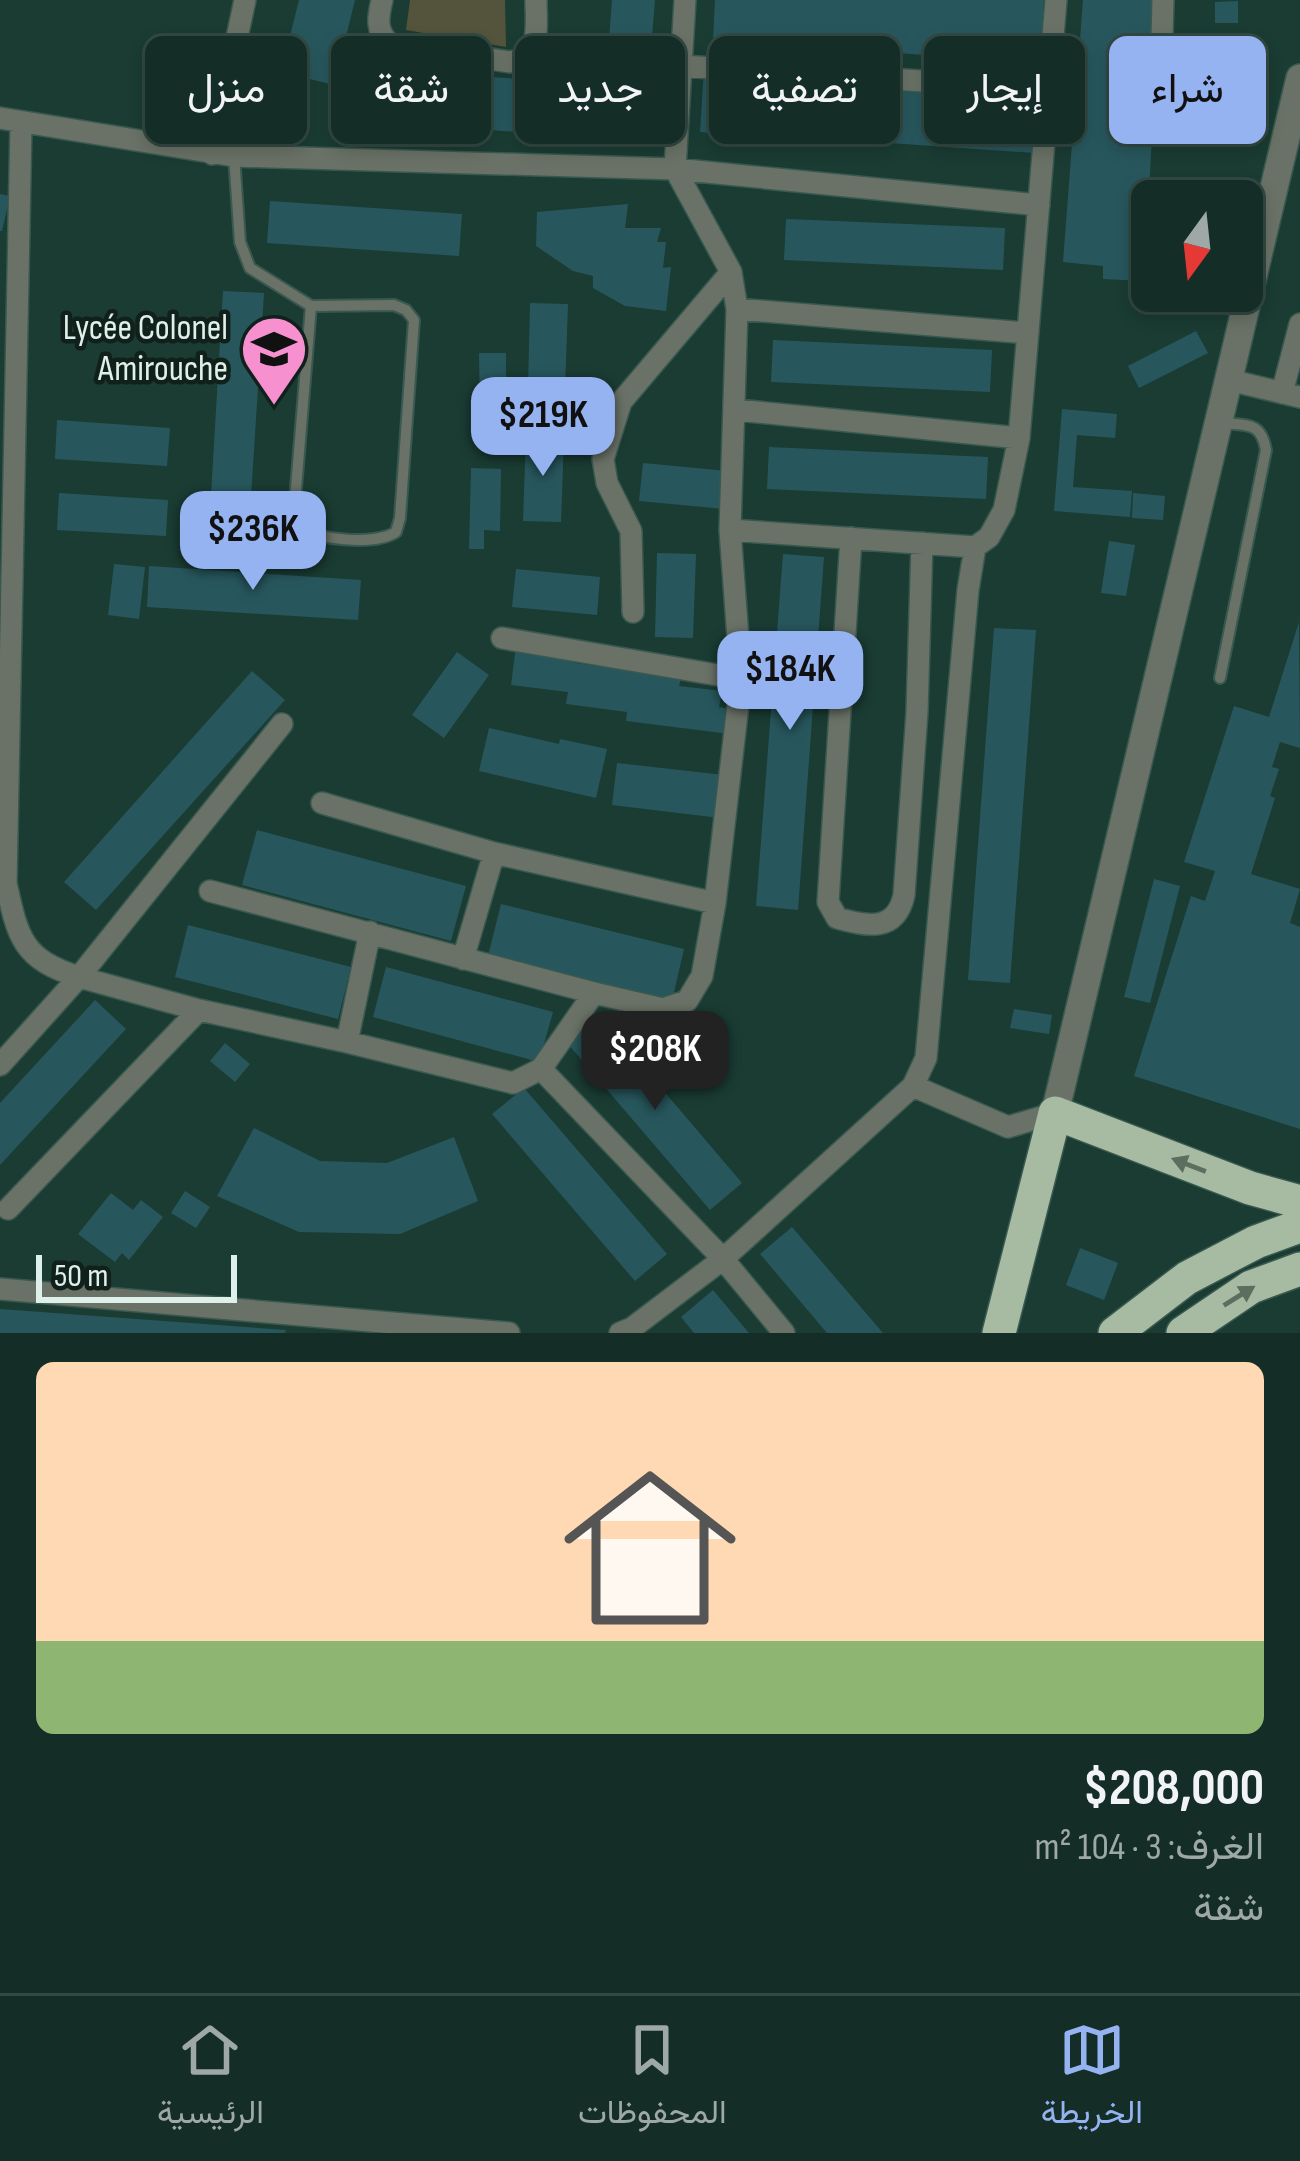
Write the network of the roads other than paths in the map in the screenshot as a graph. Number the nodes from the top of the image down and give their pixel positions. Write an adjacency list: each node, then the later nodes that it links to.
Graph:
1 (245, 0): 16 (street)
2 (382, 0): 3 (street)
3 (536, 0)
4 (686, 0): 7 (street)
5 (1056, 0): 8 (street)
6 (1163, 0): 9 (street)
7 (684, 36)
8 (1053, 36)
9 (1162, 36)
10 (685, 66): 12 (street)
11 (1300, 78): 24 (street)
12 (924, 81)
13 (10, 121): 16 (street); 40 (street)
14 (677, 144): 17 (street)
15 (1044, 144): 18 (street)
16 (223, 155): 17 (street); 20 (lane)
17 (675, 170): 18 (street); 19 (street)
18 (1039, 205): 23 (street)
19 (731, 272): 21 (street); 33 (street)
20 (310, 306): 20 (lane)
21 (737, 309): 23 (street); 26 (street)
22 (1300, 323): 25 (street)
23 (1028, 333): 28 (street)
24 (1228, 380): 25 (street); 27 (street)
25 (1291, 395)
26 (736, 410): 28 (street); 29 (street)
27 (1219, 422): 35 (lane); 52 (street)
28 (1018, 438): 32 (street)
29 (730, 530): 30 (street); 36 (street)
30 (851, 538): 31 (street); 31 (street)
31 (922, 543): 32 (street)
32 (975, 547): 51 (street)
33 (633, 612)
34 (502, 638): 36 (street)
35 (1220, 678)
36 (741, 680): 42 (street)
37 (283, 724): 45 (street)
38 (322, 803): 39 (street)
39 (494, 853): 42 (street); 44 (street)
40 (3, 885): 45 (street)
41 (210, 891): 43 (street)
42 (715, 903): 46 (street)
43 (370, 932): 44 (street); 48 (street)
44 (463, 959): 46 (street)
45 (79, 976): 47 (street); 49 (street)
46 (594, 993): 50 (street)
47 (199, 1010): 48 (street); 54 (street)
48 (347, 1042): 50 (street)
49 (0, 1065)
50 (541, 1070): 56 (street)
51 (913, 1085): 52 (street); 56 (street)
52 (1055, 1113): 53 (highway, one-way to 52); 62 (highway)
53 (1300, 1202)
54 (8, 1209)
55 (1300, 1226): 63 (highway)
56 (723, 1259): 60 (street); 61 (street)
57 (1300, 1269): 64 (highway, one-way to 57)
58 (0, 1289): 59 (street)
59 (509, 1333)
60 (620, 1333)
61 (784, 1333)
62 (999, 1333)
63 (1115, 1333)
64 (1183, 1333)

